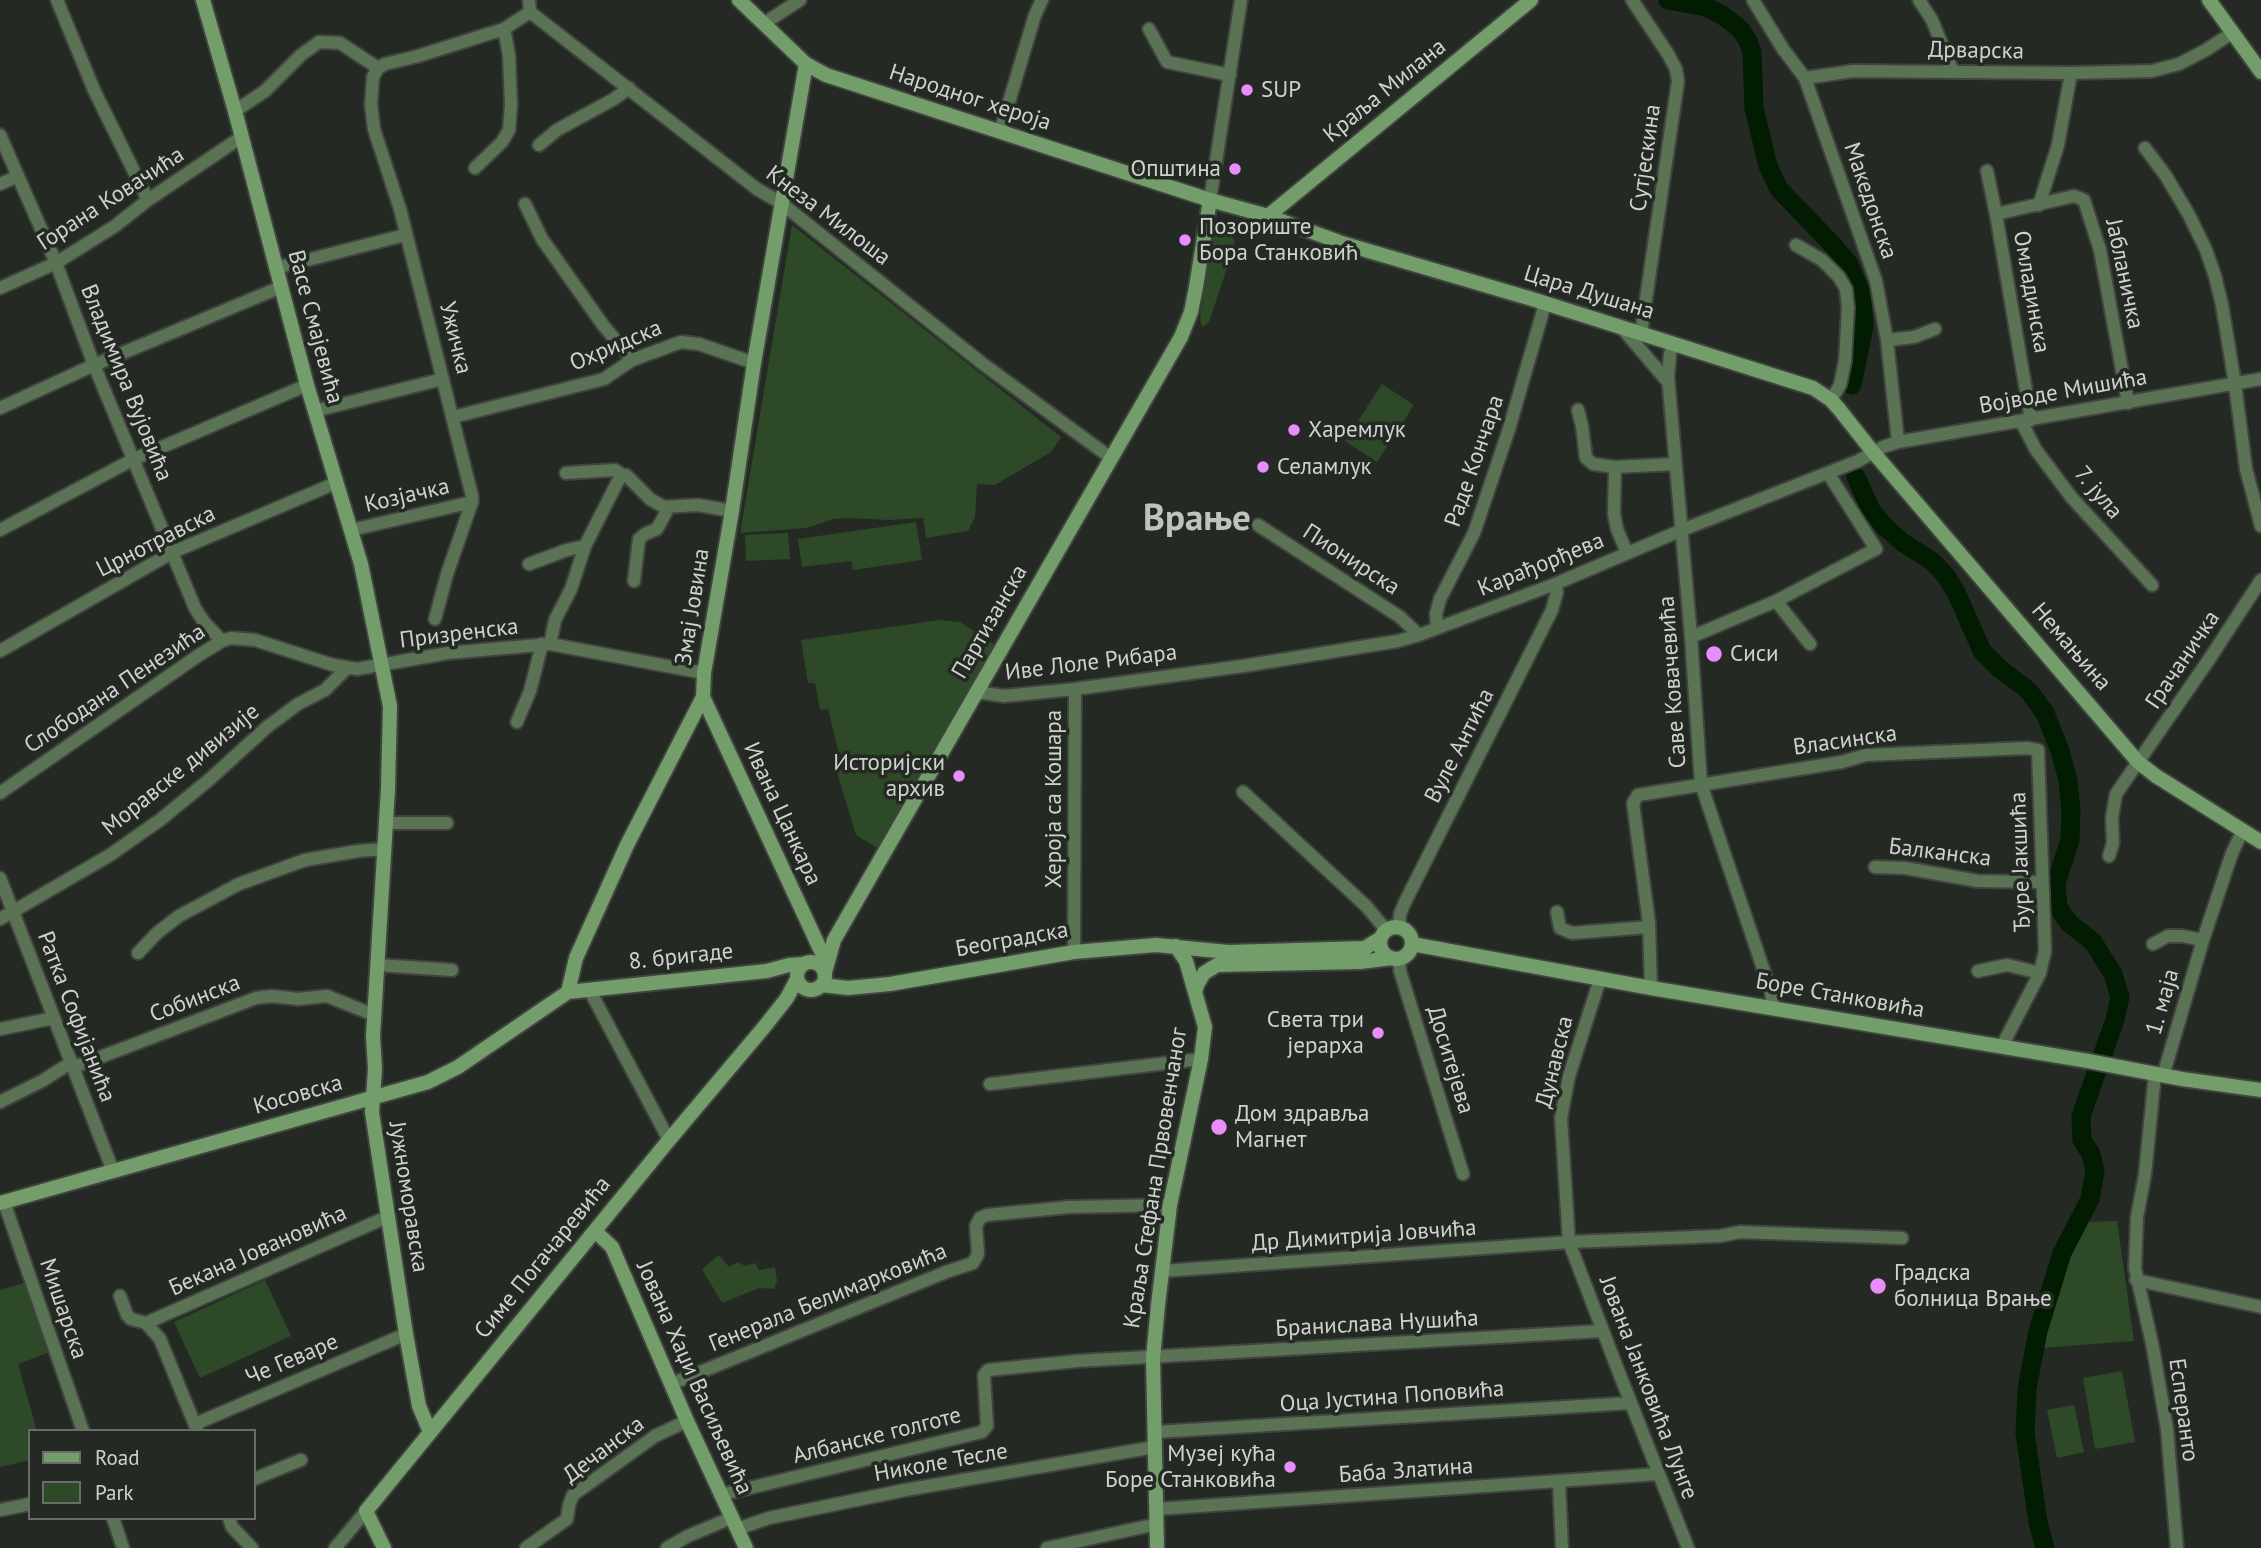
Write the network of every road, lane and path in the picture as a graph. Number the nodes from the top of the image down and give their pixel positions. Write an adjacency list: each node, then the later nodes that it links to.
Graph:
1 (57, 0): 36 (street)
2 (203, 0): 25 (street, Васе Смајевића)
3 (739, 0): 13 (street, Народног хероја)
4 (800, 0): 13 (street)
5 (1042, 0): 26 (street)
6 (1241, 0): 22 (street)
7 (1531, 0): 41 (street, Краља Милана)
8 (1632, 0): 51 (street, Сутјескина)
9 (1753, 0): 23 (street)
10 (1919, 0): 19 (street)
11 (2208, 0): 16 (street)
12 (530, 6): 14 (street); 24 (street, Кнеза Милоша)
13 (763, 24): 17 (street, Народног хероја)
14 (504, 29): 18 (street); 31 (street)
15 (1149, 29): 22 (street)
16 (2232, 33): 20 (street); 21 (street, Дрварска)
17 (806, 64): 26 (street, Народног хероја); 37 (street, Змај Јовина)
18 (378, 68): 25 (street); 42 (street, Ужичка)
19 (1953, 72): 21 (street, Дрварска); 23 (street, Дрварска)
20 (2261, 72)
21 (2071, 73): 39 (street)
22 (1230, 75): 35 (street)
23 (1805, 78): 52 (street, Македонска)
24 (629, 88): 29 (street); 37 (street, Кнеза Милоша)
25 (235, 111): 28 (street, Васе Смајевића)
26 (1000, 132): 35 (street, Народног хероја)
27 (0, 135): 33 (street, Владимира Вујовића)
28 (240, 138): 36 (street, Горана Ковачића); 45 (street, Васе Смајевића)
29 (539, 145)
30 (2145, 148): 60 (street)
31 (475, 168)
32 (1987, 171): 40 (street, Омладинска)
33 (18, 176): 34 (street); 44 (street, Владимира Вујовића)
34 (0, 184)
35 (1210, 200): 41 (street, Народног хероја); 71 (street, Партизанска)
36 (148, 201): 44 (street, Горана Ковачића)
37 (781, 204): 55 (street, Змај Јовина); 71 (street, Кнеза Милоша)
38 (525, 205): 54 (street)
39 (2039, 205): 40 (street, Јабланичка); 63 (street, Јабланичка)
40 (1996, 214): 68 (street, Омладинска)
41 (1268, 216): 48 (street, Цара Душана)
42 (405, 235): 45 (street); 57 (street, Ужичка)
43 (1796, 245): 62 (street)
44 (56, 263): 47 (street, Горана Ковачића); 56 (street, Владимира Вујовића)
45 (276, 268): 46 (street, Васе Смајевића)
46 (281, 287): 56 (street); 61 (street, Васе Смајевића)
47 (0, 288)
48 (1545, 304): 49 (street, Цара Душана); 97 (street, Раде Кончара)
49 (1622, 327): 51 (street, Цара Душана); 59 (street)
50 (1935, 329): 52 (street)
51 (1641, 333): 53 (street, Цара Душана)
52 (1887, 340): 69 (street, Македонска)
53 (1673, 343): 59 (street, Саве Ковачевића); 62 (street, Цара Душана)
54 (632, 360): 55 (street, Охридска); 67 (street, Охридска)
55 (754, 363): 81 (street, Змај Јовина)
56 (94, 365): 64 (street); 72 (street, Владимира Вујовића)
57 (443, 379): 66 (street); 67 (street, Ужичка)
58 (2261, 379): 60 (street, Војводе Мишића)
59 (1669, 382): 73 (street, Саве Ковачевића)
60 (2235, 384): 63 (street, Војводе Мишића); 83 (street)
61 (307, 385): 66 (street, Васе Смајевића); 72 (street)
62 (1831, 400): 70 (street, Цара Душана)
63 (2128, 403): 68 (street, Војводе Мишића)
64 (0, 408)
65 (1578, 410): 74 (street)
66 (314, 411): 78 (street, Васе Смајевића)
67 (453, 416): 79 (street, Ужичка)
68 (2026, 421): 69 (street, Војводе Мишића); 94 (street, 7. јула)
69 (1898, 442): 70 (street, Војводе Мишића)
70 (1873, 452): 76 (street, Карађорђева); 113 (street, Немањина)
71 (1111, 458): 109 (street, Партизанска)
72 (134, 459): 84 (street); 88 (street, Владимира Вујовића)
73 (1675, 464): 74 (street); 86 (street, Саве Ковачевића)
74 (1615, 467): 89 (street)
75 (566, 473): 77 (street)
76 (1828, 473): 86 (street, Карађорђева); 95 (street)
77 (622, 475): 80 (street); 87 (street)
78 (336, 483): 85 (street, Васе Смајевића); 88 (street, Црнотравска)
79 (472, 502): 85 (street, Козјачка); 96 (street, Ужичка)
80 (669, 507): 81 (street); 92 (street)
81 (732, 512): 107 (street, Змај Јовина)
82 (1258, 525): 98 (street, Пионирска)
83 (2261, 526)
84 (0, 530)
85 (351, 530): 104 (street, Васе Смајевића)
86 (1682, 530): 89 (street, Карађорђева); 99 (street, Саве Ковачевића)
87 (585, 547): 90 (street); 101 (street)
88 (173, 552): 100 (street, Владимира Вујовића); 103 (street, Црнотравска)
89 (1628, 553): 93 (street, Карађорђева)
90 (529, 564)
91 (2261, 580): 113 (street, Грачаничка)
92 (634, 581)
93 (1555, 584): 97 (street, Карађорђева); 131 (street, Вуле Антића)
94 (2152, 585)
95 (1776, 600): 99 (street); 102 (street)
96 (435, 619)
97 (1437, 628): 98 (street, Карађорђева)
98 (1419, 635): 106 (street, Карађорђева)
99 (1691, 637): 115 (street, Саве Ковачевића)
100 (222, 640): 105 (street, Слободана Пенезића); 116 (street, Слободана Пенезића)
101 (546, 644): 104 (street, Призренска); 107 (street, Призренска); 111 (street, Призренска)
102 (1810, 644)
103 (0, 651)
104 (381, 666): 105 (street, Слободана Пенезића); 118 (street, Јужноморавска)
105 (347, 668): 128 (street, Моравске дивизије)
106 (1211, 670): 108 (street, Иве Лоле Рибара)
107 (704, 673): 110 (street, Змај Јовина)
108 (1075, 689): 109 (street, Иве Лоле Рибара); 138 (street, Хероја са Кошара)
109 (976, 692): 132 (street, Партизанска)
110 (703, 696): 137 (street, Ивана Цанкара); 152 (street, Змај Јовина)
111 (517, 722)
112 (2038, 750): 115 (street, Власинска); 126 (street, Ђуре Јакшића)
113 (2138, 762): 120 (street, Немањина); 123 (street, Грачаничка)
114 (0, 776): 116 (street)
115 (1701, 784): 130 (street, Власинска); 155 (street, Саве Ковачевића)
116 (3, 791)
117 (1243, 792): 131 (street)
118 (386, 823): 119 (street); 122 (street, Јужноморавска)
119 (447, 823)
120 (2243, 830): 121 (street, Немањина); 133 (street, 1. маја)
121 (2261, 842)
122 (384, 849): 139 (street); 142 (street, Јужноморавска)
123 (2109, 856)
124 (1875, 867): 126 (street, Балканска)
125 (0, 878): 128 (street, Ратка Софијанића)
126 (2042, 883): 146 (street, Ђуре Јакшића)
127 (1557, 912): 130 (street)
128 (13, 913): 129 (street, Моравске дивизије); 157 (street, Ратка Софијанића)
129 (0, 919)
130 (1649, 927): 150 (street, Власинска)
131 (1389, 932): 134 (street); 136 (street, Београдска); 140 (street)
132 (834, 940): 137 (street, Партизанска); 149 (street, Партизанска)
133 (2203, 940): 135 (street, 1. маја); 162 (street, 1. маја)
134 (1412, 944): 140 (street); 148 (street, Боре Станковића)
135 (2153, 944)
136 (1176, 946): 138 (street, Београдска); 153 (street, Краља Стефана Првовенчаног)
137 (821, 951): 141 (street, Партизанска)
138 (1074, 952): 149 (street, Београдска)
139 (138, 953)
140 (1395, 958): 153 (street); 169 (street, Доситејева)
141 (806, 963): 143 (street, 8. бригаде); 147 (street); 149 (street)
142 (378, 965): 144 (street); 156 (street, Јужноморавска)
143 (778, 970): 147 (street, 8. бригаде); 151 (street, 8. бригаде)
144 (452, 971)
145 (1978, 971): 146 (street, Ђуре Јакшића)
146 (2040, 973): 159 (street, Ђуре Јакшића)
147 (797, 978): 149 (street); 154 (street, Симе Погачаревића)
148 (1600, 979): 150 (street, Боре Станковића); 175 (street, Дунавска)
149 (818, 983): 154 (street)
150 (1651, 988): 155 (street, Боре Станковића)
151 (589, 989): 152 (street, Косовска); 167 (street)
152 (568, 992): 165 (street, Косовска)
153 (1195, 992): 160 (street, Краља Стефана Првовенчаног)
154 (787, 998): 167 (street, Симе Погачаревића)
155 (1773, 1008): 159 (street, Боре Станковића)
156 (374, 1015): 161 (street, Собинска); 165 (street, Јужноморавска)
157 (54, 1018): 158 (street); 161 (street, Ратка Софијанића)
158 (0, 1029)
159 (2002, 1046): 162 (street, Боре Станковића)
160 (1201, 1059): 163 (street); 171 (street, Краља Стефана Првовенчаног)
161 (73, 1064): 166 (street, Собинска); 168 (street, Ратка Софијанића)
162 (2159, 1075): 164 (street, Боре Станковића); 177 (street, Есперанто)
163 (989, 1084)
164 (2261, 1090)
165 (372, 1097): 168 (street, Косовска); 172 (street, Јужноморавска)
166 (0, 1102)
167 (669, 1140): 173 (street, Симе Погачаревића)
168 (113, 1171): 170 (street, Косовска)
169 (1462, 1174)
170 (2, 1202): 188 (street, Мишарска)
171 (1170, 1205): 176 (street, Краља Стефана Првовенчаног); 184 (street, Генерала Белимарковића)
172 (387, 1217): 180 (street, Бекана Јовановића); 182 (street, Јужноморавска)
173 (595, 1231): 184 (street, Јована Хаџи Васиљевића); 189 (street, Симе Погачаревића)
174 (1902, 1238): 175 (street, Др Димитрија Јовчића)
175 (1569, 1242): 176 (street, Др Димитрија Јовчића); 181 (street, Јована Јанковића Лунге)
176 (1161, 1271): 183 (street, Краља Стефана Првовенчаног)
177 (2136, 1280): 179 (street); 215 (street, Есперанто)
178 (120, 1296): 180 (street)
179 (2261, 1307)
180 (146, 1324): 187 (street)
181 (1602, 1331): 183 (street, Бранислава Нушића); 185 (street, Јована Јанковића Лунге)
182 (406, 1334): 187 (street, Че Геваре); 189 (street, Јужноморавска)
183 (1153, 1359): 190 (street, Краља Стефана Првовенчаног); 195 (street, Албанске голготе)
184 (671, 1384): 186 (street, Јована Хаџи Васиљевића)
185 (1631, 1403): 190 (street, Оца Јустина Поповића); 192 (street, Јована Јанковића Лунге)
186 (687, 1421): 195 (street, Јована Хаџи Васиљевића); 208 (street, Дечанска)
187 (196, 1428)
188 (82, 1429)
189 (429, 1432): 199 (street, Симе Погачаревића)
190 (1155, 1440): 197 (street, Краља Стефана Првовенчаног); 202 (street, Николе Тесле)
191 (301, 1460): 193 (street)
192 (1658, 1474): 194 (street, Баба Златина); 214 (street, Јована Јанковића Лунге)
193 (256, 1478)
194 (1559, 1482): 197 (street, Баба Златина); 213 (street)
195 (720, 1495): 202 (street, Јована Хаџи Васиљевића)
196 (28, 1504): 198 (street)
197 (1157, 1508): 203 (street, Краља Стефана Првовенчаног)
198 (0, 1510)
199 (366, 1511): 206 (street, Симе Погачаревића); 207 (street)
200 (114, 1520): 204 (street)
201 (230, 1520): 205 (street)
202 (734, 1524): 209 (street, Николе Тесле); 210 (street, Јована Хаџи Васиљевића)
203 (1157, 1524): 211 (street); 212 (street, Краља Стефана Првовенчаног)
204 (123, 1548)
205 (252, 1548)
206 (335, 1548)
207 (384, 1548)
208 (526, 1548)
209 (667, 1548)
210 (746, 1548)
211 (1047, 1548)
212 (1157, 1548)
213 (1562, 1548)
214 (1688, 1548)
215 (2177, 1548)

